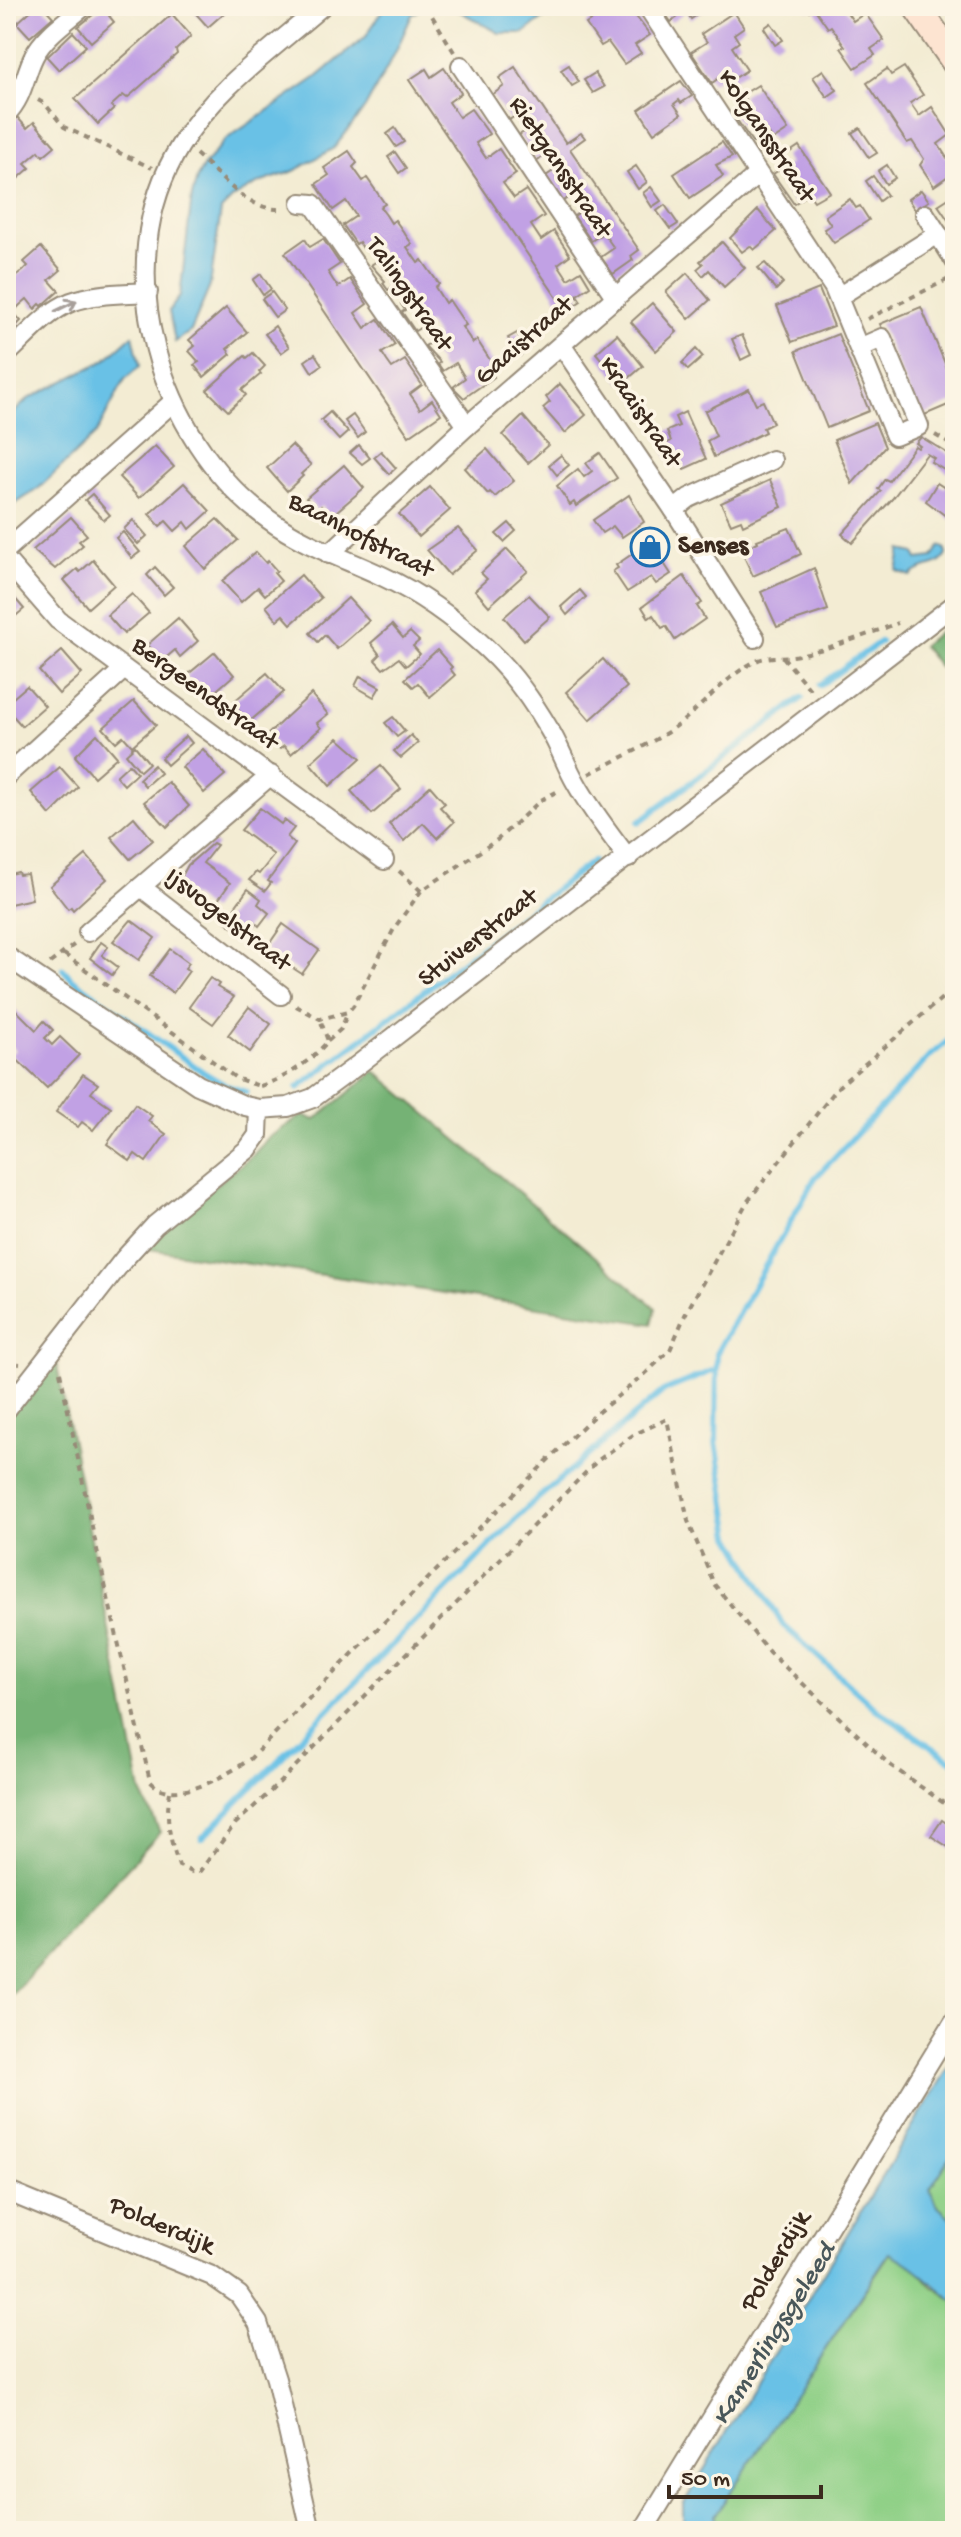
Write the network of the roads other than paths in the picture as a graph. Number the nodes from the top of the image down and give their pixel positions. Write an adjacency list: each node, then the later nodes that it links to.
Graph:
1 (84, 6): 7 (street)
2 (322, 6): 13 (street, Baanhofstraat)
3 (647, 6): 8 (street, Kolgansstraat)
4 (916, 6): 5 (main road)
5 (955, 62)
6 (461, 66): 15 (street, Rietgansstraat)
7 (6, 114)
8 (758, 174): 14 (street, Kolgansstraat); 15 (street, Gaaistraat)
9 (301, 203): 20 (street, Talingstraat)
10 (925, 214): 11 (street)
11 (938, 234): 12 (street); 14 (street)
12 (955, 261)
13 (148, 292): 18 (street, one-way to 13); 19 (street, Baanhofstraat)
14 (838, 297): 17 (street, Kolgansstraat)
15 (616, 298): 16 (street, Gaaistraat)
16 (562, 346): 20 (street, Gaaistraat); 22 (street, Kraaistraat)
17 (859, 348): 17 (street, Kolgansstraat)
18 (6, 355)
19 (173, 402): 23 (street); 24 (street, Baanhofstraat)
20 (467, 426): 24 (street, Gaaistraat)
21 (772, 460): 22 (street, Kraaistraat)
22 (674, 510): 27 (street, Kraaistraat)
23 (6, 550)
24 (329, 554): 31 (street, Baanhofstraat)
25 (6, 560): 28 (street, Bergeendstraat)
26 (955, 604): 31 (street, Stuiverstraat)
27 (755, 638)
28 (124, 669): 29 (street, Bergeendstraat); 30 (street)
29 (271, 775): 32 (street, Bergeendstraat); 33 (street, Ijsvogelstraat)
30 (6, 776)
31 (628, 858): 37 (street, Stuiverstraat)
32 (384, 860)
33 (141, 887): 34 (street, Ijsvogelstraat); 36 (street, Ijsvogelstraat)
34 (88, 932)
35 (6, 956): 37 (street, Stuiverstraat)
36 (281, 995)
37 (259, 1109): 38 (street)
38 (6, 1410)
39 (955, 2020): 42 (street, Polderdijk)
40 (6, 2191): 41 (street, Polderdijk)
41 (311, 2531)
42 (643, 2531)

